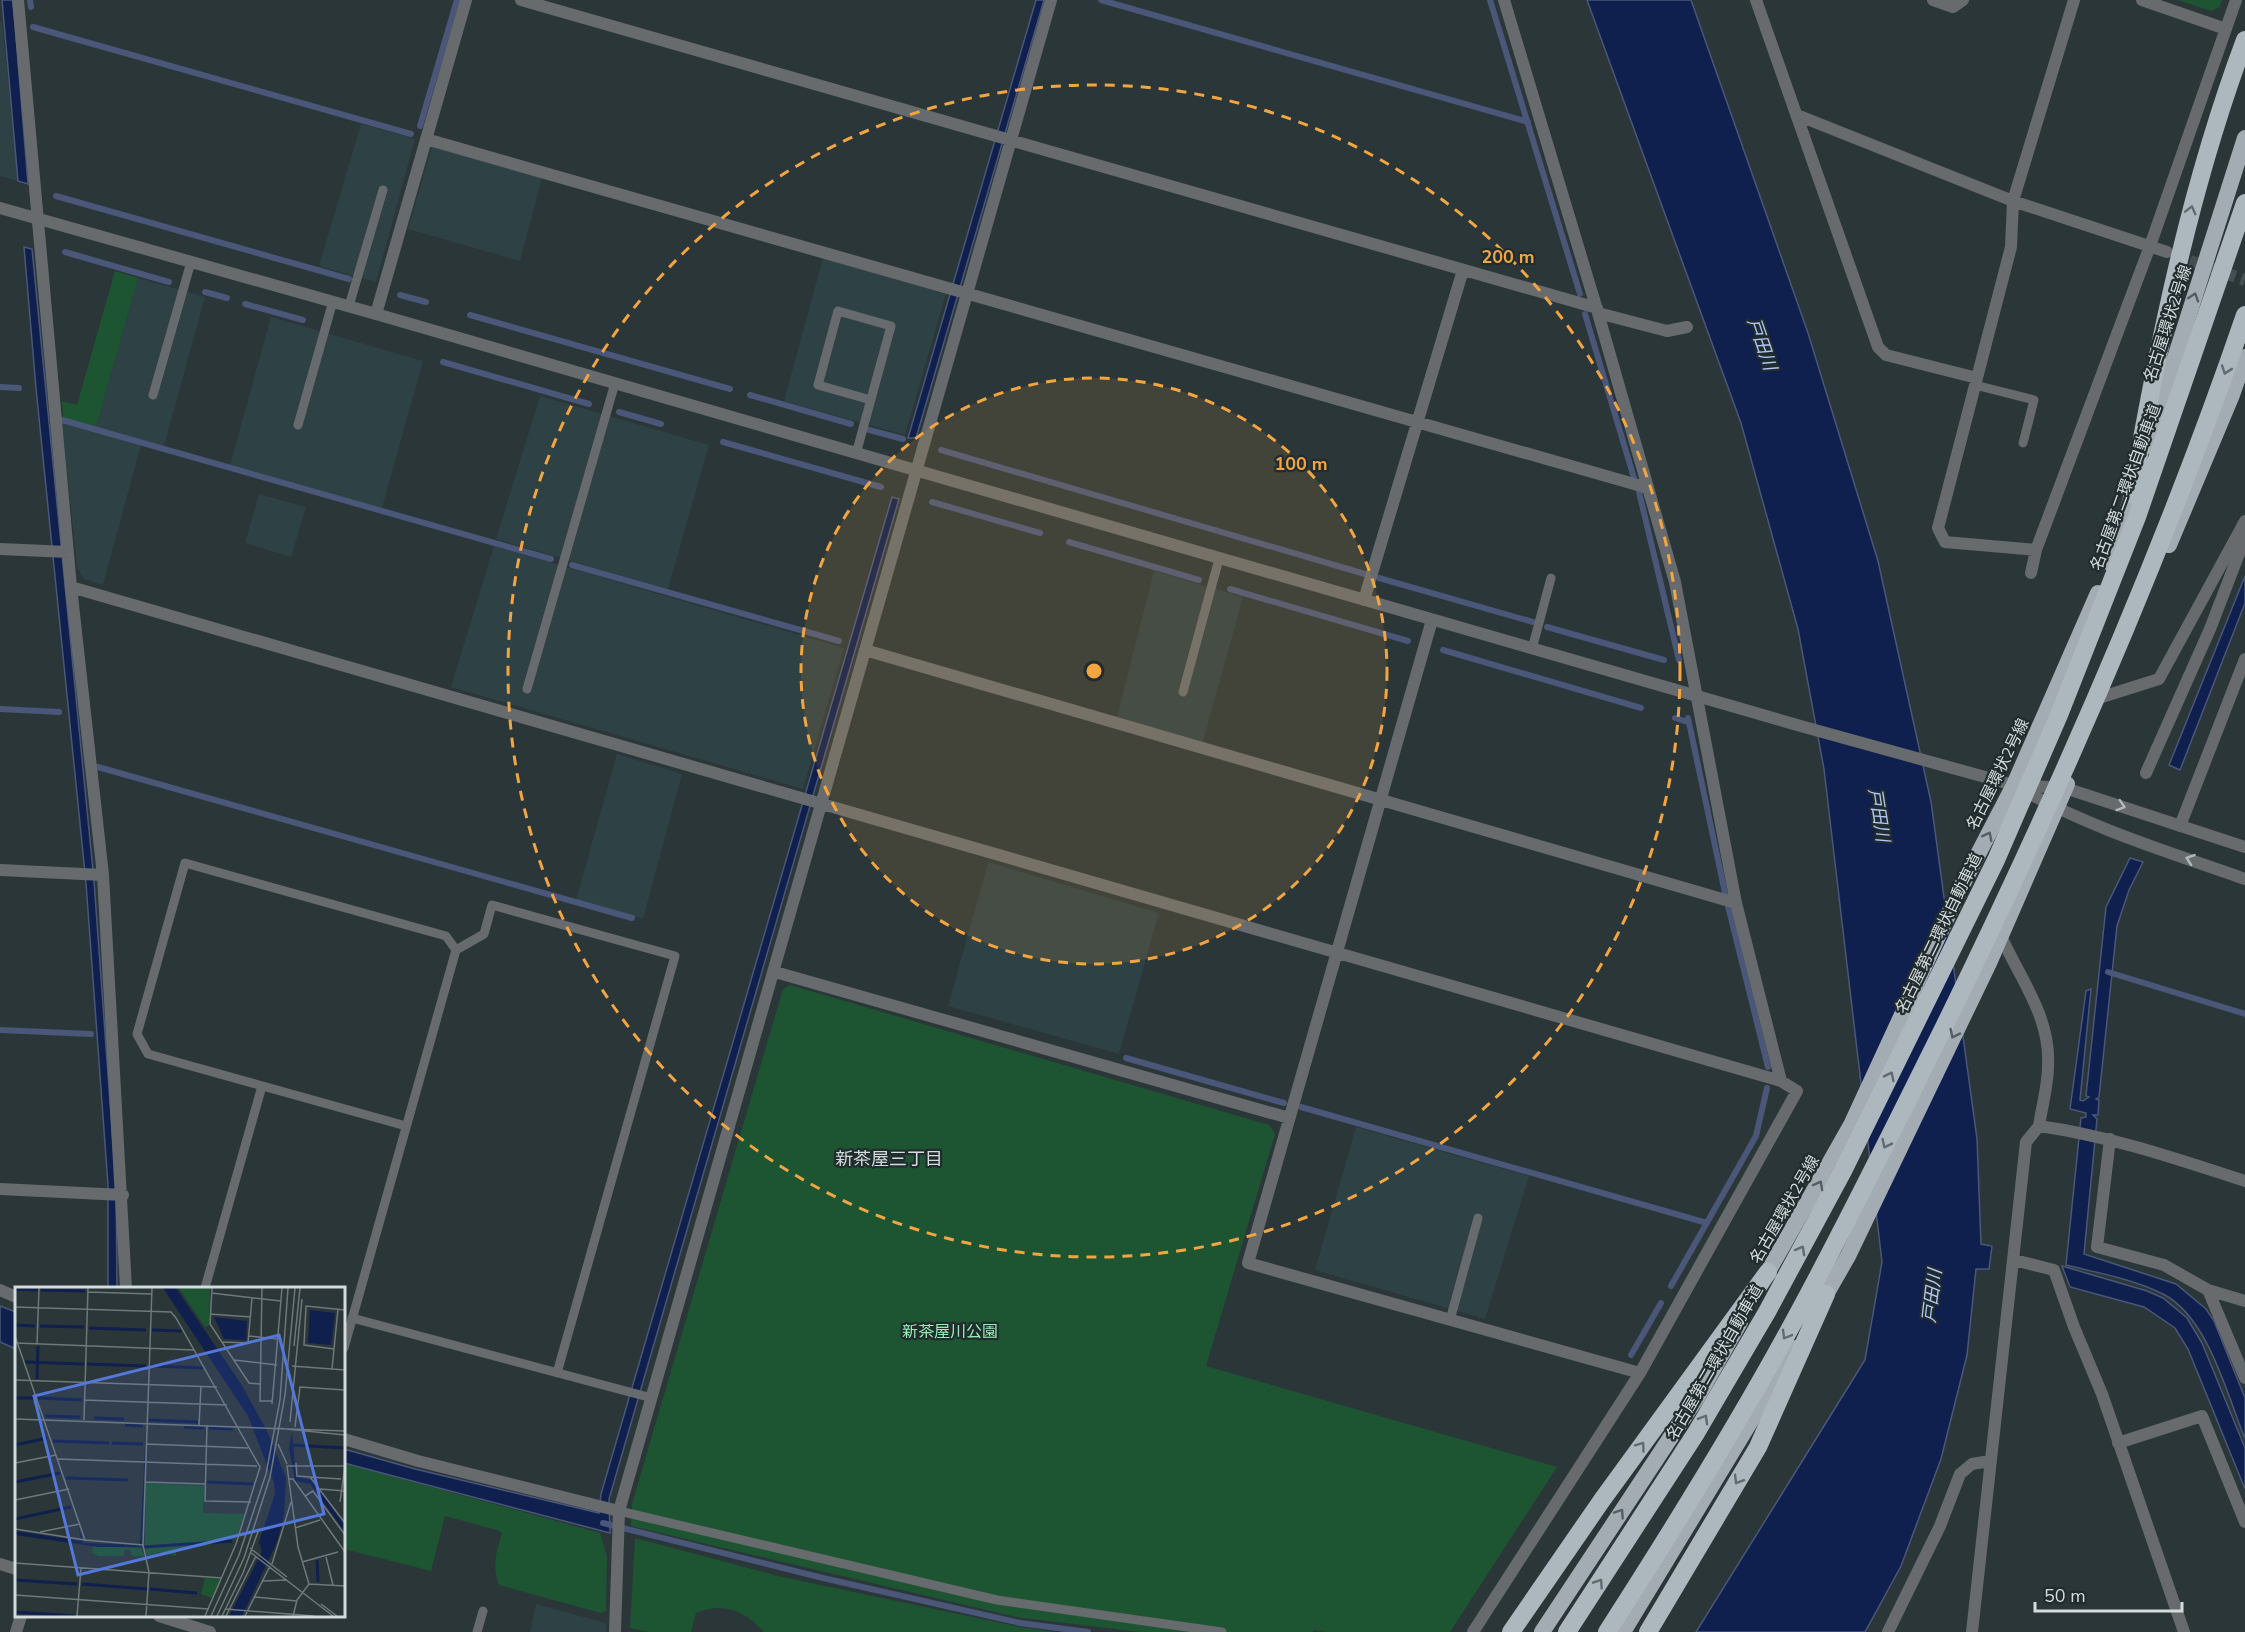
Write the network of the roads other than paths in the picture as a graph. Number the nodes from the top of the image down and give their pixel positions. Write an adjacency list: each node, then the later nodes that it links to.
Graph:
1 (18, 0): 22 (street)
2 (466, 0): 17 (street)
3 (521, 0): 15 (street)
4 (1051, 0): 15 (street)
5 (1504, 0): 30 (street)
6 (1756, 0): 14 (street)
7 (1933, 0): 8 (street)
8 (1963, 0)
9 (2074, 0): 19 (street)
10 (2142, 0): 12 (street)
11 (2236, 0): 12 (street)
12 (2226, 28): 23 (street)
13 (2245, 40): 45 (highway, one-way to 13)
14 (1797, 115): 19 (street); 35 (street)
15 (1003, 138): 26 (street); 27 (street)
16 (2245, 138): 45 (highway, 名古屋環状2号線, one-way to 16)
17 (426, 139): 27 (street); 31 (street)
18 (383, 190): 29 (lane)
19 (2013, 201): 23 (street); 35 (street)
20 (2245, 203): 124 (highway, 名古屋第二環状自動車道, one-way to 20)
21 (0, 208): 22 (street)
22 (39, 219): 25 (street); 50 (street)
23 (2150, 246): 24 (street); 49 (street)
24 (2167, 252)
25 (191, 262): 28 (street); 37 (lane)
26 (1463, 270): 30 (street); 39 (street)
27 (959, 292): 39 (street); 43 (street)
28 (333, 302): 29 (street); 40 (lane)
29 (349, 306): 31 (street)
30 (1598, 311): 33 (street); 44 (street)
31 (376, 314): 36 (street)
32 (2245, 315): 125 (highway, one-way to 125)
33 (1687, 327)
34 (2245, 357): 62 (highway)
35 (1976, 381): 41 (lane); 49 (street)
36 (615, 383): 42 (street); 60 (lane)
37 (153, 395)
38 (871, 399): 38 (lane); 42 (lane)
39 (1417, 422): 44 (street); 55 (street)
40 (298, 425)
41 (2023, 443)
42 (856, 454): 43 (street)
43 (916, 472): 51 (street); 58 (street)
44 (1648, 488): 63 (street)
45 (2132, 494): 65 (highway, 名古屋環状2号線)
46 (2245, 521): 62 (street)
47 (2245, 538): 64 (street)
48 (0, 549): 50 (street)
49 (2036, 550): 52 (street)
50 (65, 552): 54 (street)
51 (1219, 559): 55 (street); 61 (lane)
52 (2031, 573)
53 (1551, 579): 57 (lane)
54 (71, 587): 68 (street); 73 (street)
55 (1364, 600): 56 (street)
56 (1432, 620): 57 (street); 67 (street)
57 (1532, 649): 63 (street)
58 (865, 650): 67 (street); 68 (street)
59 (2245, 659): 70 (street)
60 (527, 689)
61 (1183, 692)
62 (2102, 697): 66 (highway)
63 (1699, 698): 65 (street); 75 (street)
64 (2146, 773)
65 (2014, 785): 66 (street); 69 (street); 91 (highway, 名古屋環状2号線, one-way to 65)
66 (2065, 788): 69 (highway); 70 (street, one-way to 70)
67 (1380, 800): 75 (street); 78 (street)
68 (819, 803): 78 (street); 79 (street)
69 (2057, 809): 74 (street, one-way to 69); 76 (highway)
70 (2180, 826): 71 (street)
71 (2245, 847)
72 (0, 870): 73 (street)
73 (103, 874): 88 (street)
74 (2245, 879)
75 (1736, 903): 80 (street)
76 (2001, 936): 84 (street); 96 (highway, one-way to 96)
77 (456, 950): 81 (lane); 83 (lane); 102 (lane)
78 (1336, 953): 80 (street); 82 (street)
79 (775, 972): 82 (street); 105 (street)
80 (1781, 1081): 103 (street)
81 (262, 1086): 83 (lane); 93 (lane)
82 (1289, 1118): 100 (street)
83 (406, 1126): 99 (lane)
84 (2039, 1126): 85 (street); 90 (street)
85 (2110, 1139): 86 (street); 95 (street)
86 (2245, 1181)
87 (0, 1189): 88 (street)
88 (123, 1195): 92 (street)
89 (1478, 1218): 100 (lane)
90 (2014, 1260): 107 (street); 108 (street)
91 (1768, 1272): 122 (highway, one-way to 91); 123 (highway, 名古屋環状2号線, one-way to 91)
92 (126, 1287)
93 (205, 1287)
94 (0, 1290): 97 (street)
95 (2208, 1290): 98 (street); 104 (street)
96 (1826, 1294): 126 (highway); 127 (highway, one-way to 127)
97 (15, 1297)
98 (2245, 1301)
99 (352, 1318): 101 (lane); 102 (lane)
100 (1450, 1320): 103 (street)
101 (345, 1344)
102 (557, 1373): 105 (lane)
103 (1640, 1373): 121 (street)
104 (2245, 1378)
105 (647, 1397): 109 (street)
106 (345, 1439): 109 (street)
107 (2118, 1443): 110 (street); 130 (street)
108 (1990, 1461): 128 (street); 129 (street)
109 (615, 1510): 119 (street); 120 (lane)
110 (2245, 1522)
111 (0, 1564): 112 (street)
112 (15, 1569)
113 (483, 1611): 118 (lane)
114 (21, 1617): 116 (street)
115 (162, 1617): 117 (street)
116 (16, 1632)
117 (210, 1632)
118 (477, 1632)
119 (615, 1632)
120 (1222, 1632)
121 (1473, 1632)
122 (1511, 1632)
123 (1542, 1632)
124 (1567, 1632)
125 (1607, 1632)
126 (1623, 1632)
127 (1648, 1632)
128 (1888, 1632)
129 (1972, 1632)
130 (2184, 1632)

